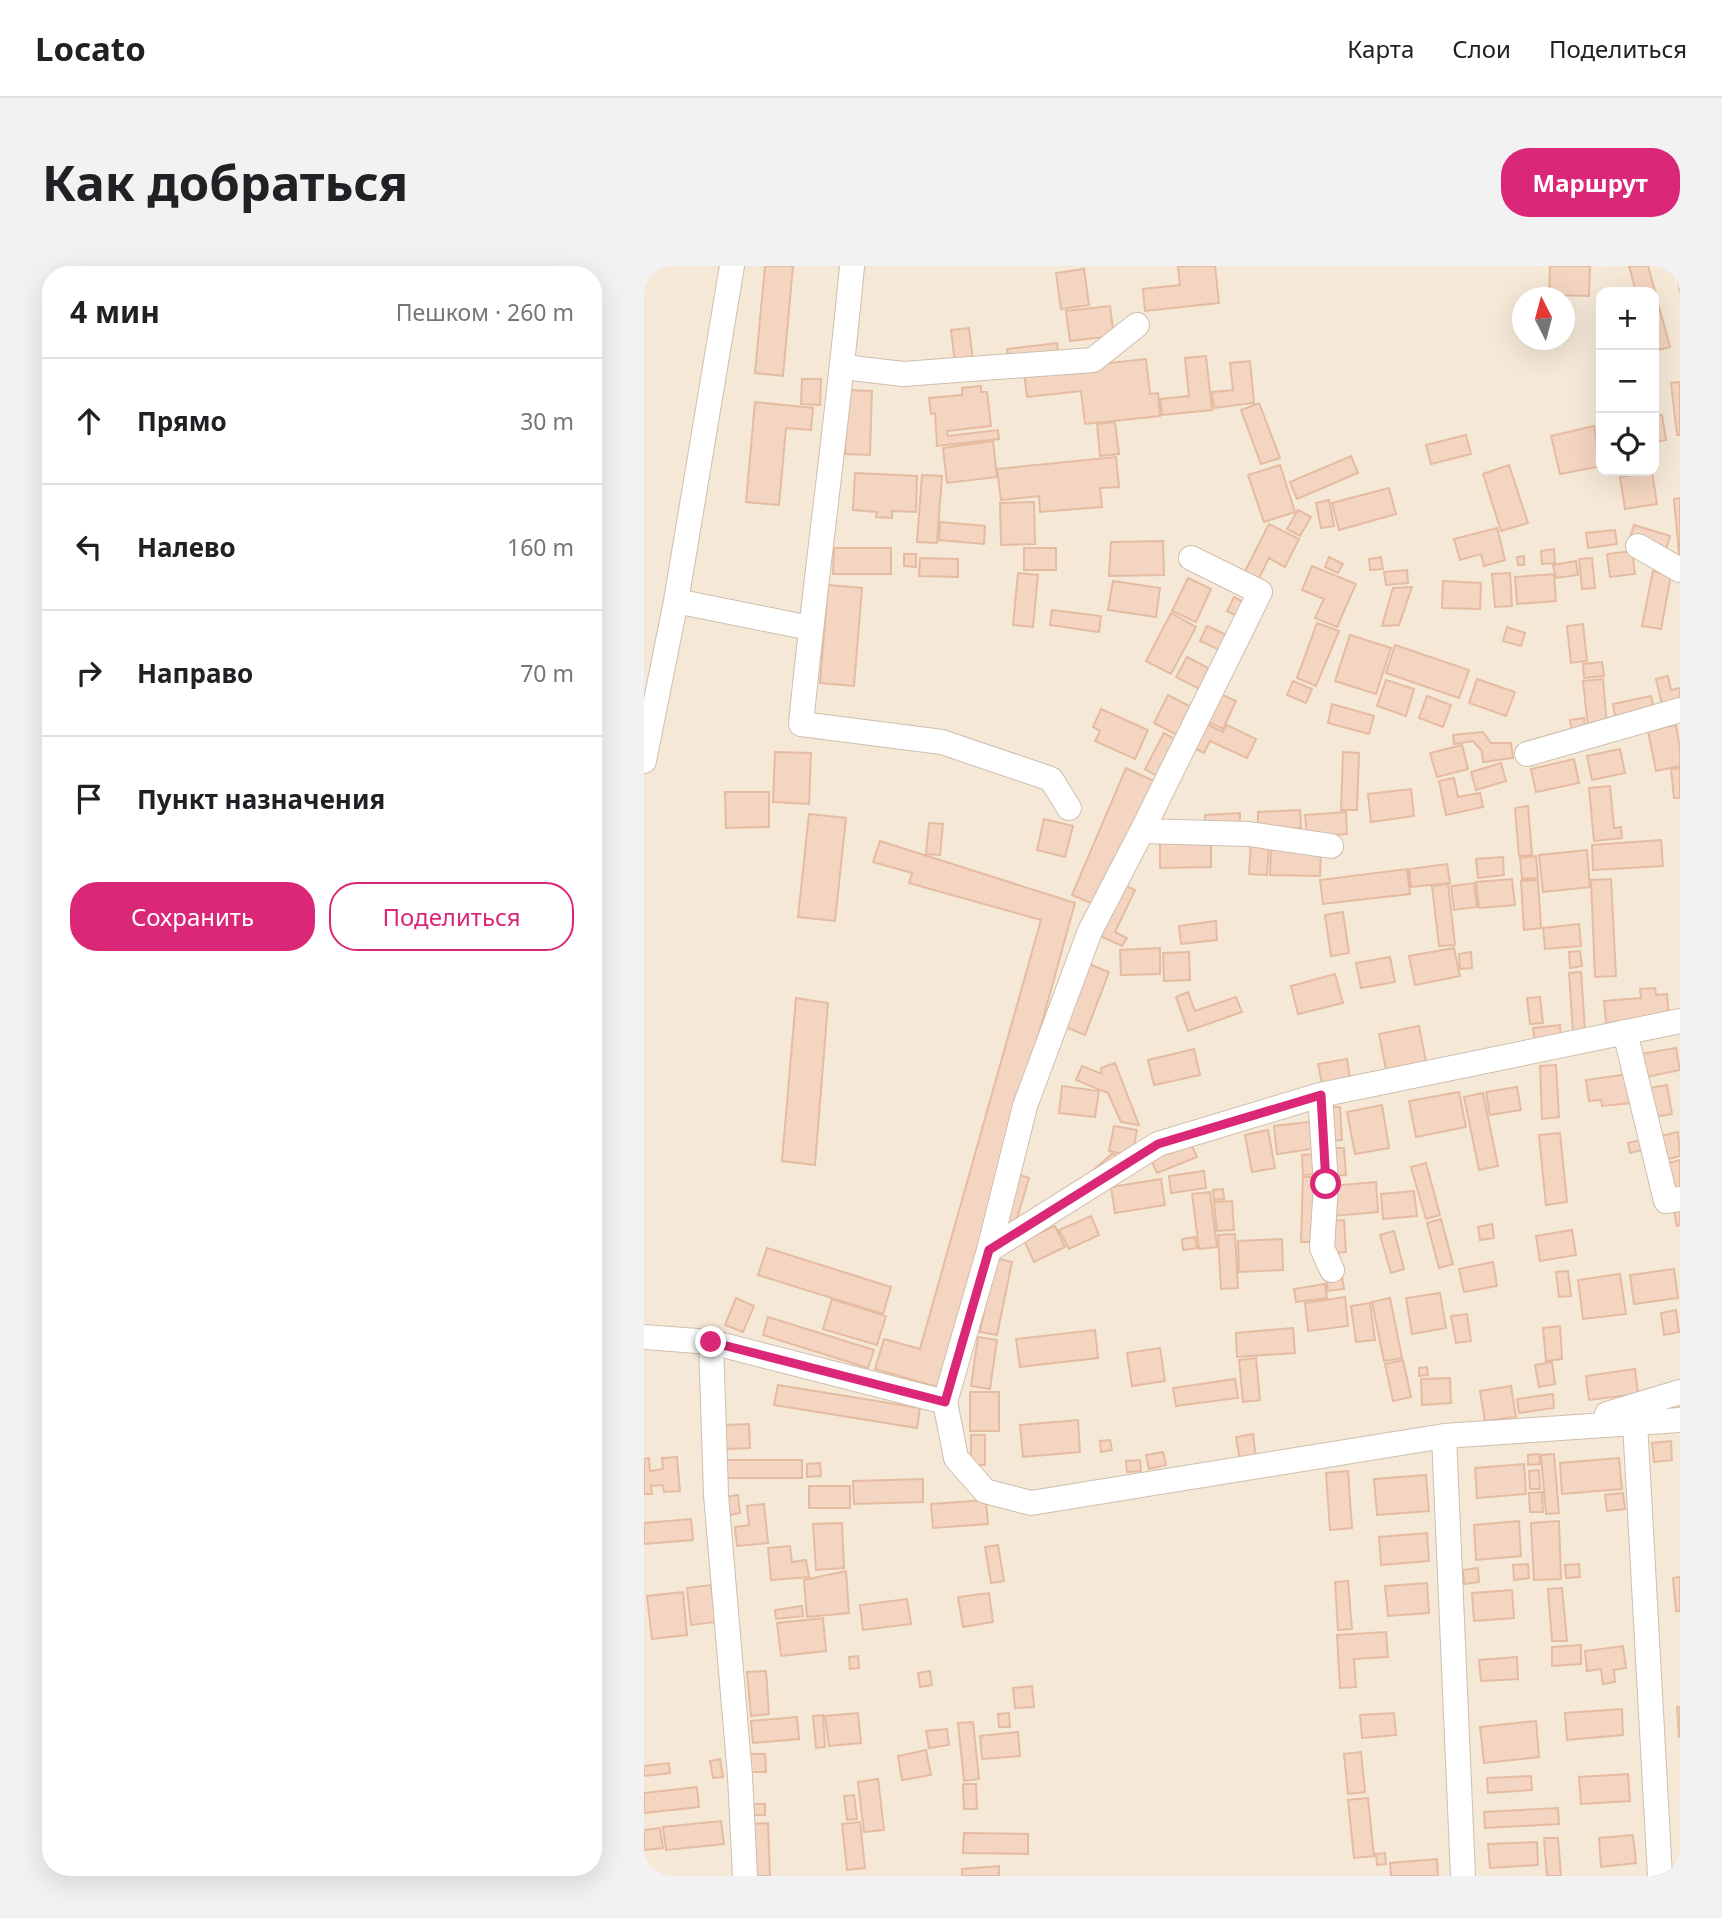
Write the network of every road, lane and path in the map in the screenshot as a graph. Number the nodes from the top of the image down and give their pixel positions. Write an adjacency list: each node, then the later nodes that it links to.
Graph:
1 (732, 266): 8 (street)
2 (852, 266): 4 (street)
3 (1137, 325): 4 (street)
4 (843, 367): 9 (street)
5 (1638, 546): 7 (street)
6 (1191, 558): 14 (street)
7 (1680, 570)
8 (676, 601): 9 (street); 12 (street)
9 (810, 628): 13 (street)
10 (1680, 710): 11 (street)
11 (1527, 754)
12 (644, 761)
13 (1069, 808)
14 (1142, 831): 15 (street); 20 (street)
15 (1331, 846)
16 (1680, 1021): 17 (street)
17 (1625, 1032): 18 (street); 19 (street)
18 (1321, 1095): 20 (street); 21 (street)
19 (1680, 1199)
20 (989, 1250): 25 (street)
21 (1332, 1270)
22 (644, 1337): 23 (street)
23 (711, 1342): 25 (street); 30 (street)
24 (1680, 1392): 28 (street)
25 (945, 1402): 29 (street)
26 (1680, 1420): 27 (street)
27 (1635, 1422): 28 (street); 32 (street)
28 (1560, 1428): 29 (street)
29 (1444, 1436): 31 (street)
30 (745, 1876)
31 (1464, 1876)
32 (1660, 1876)

